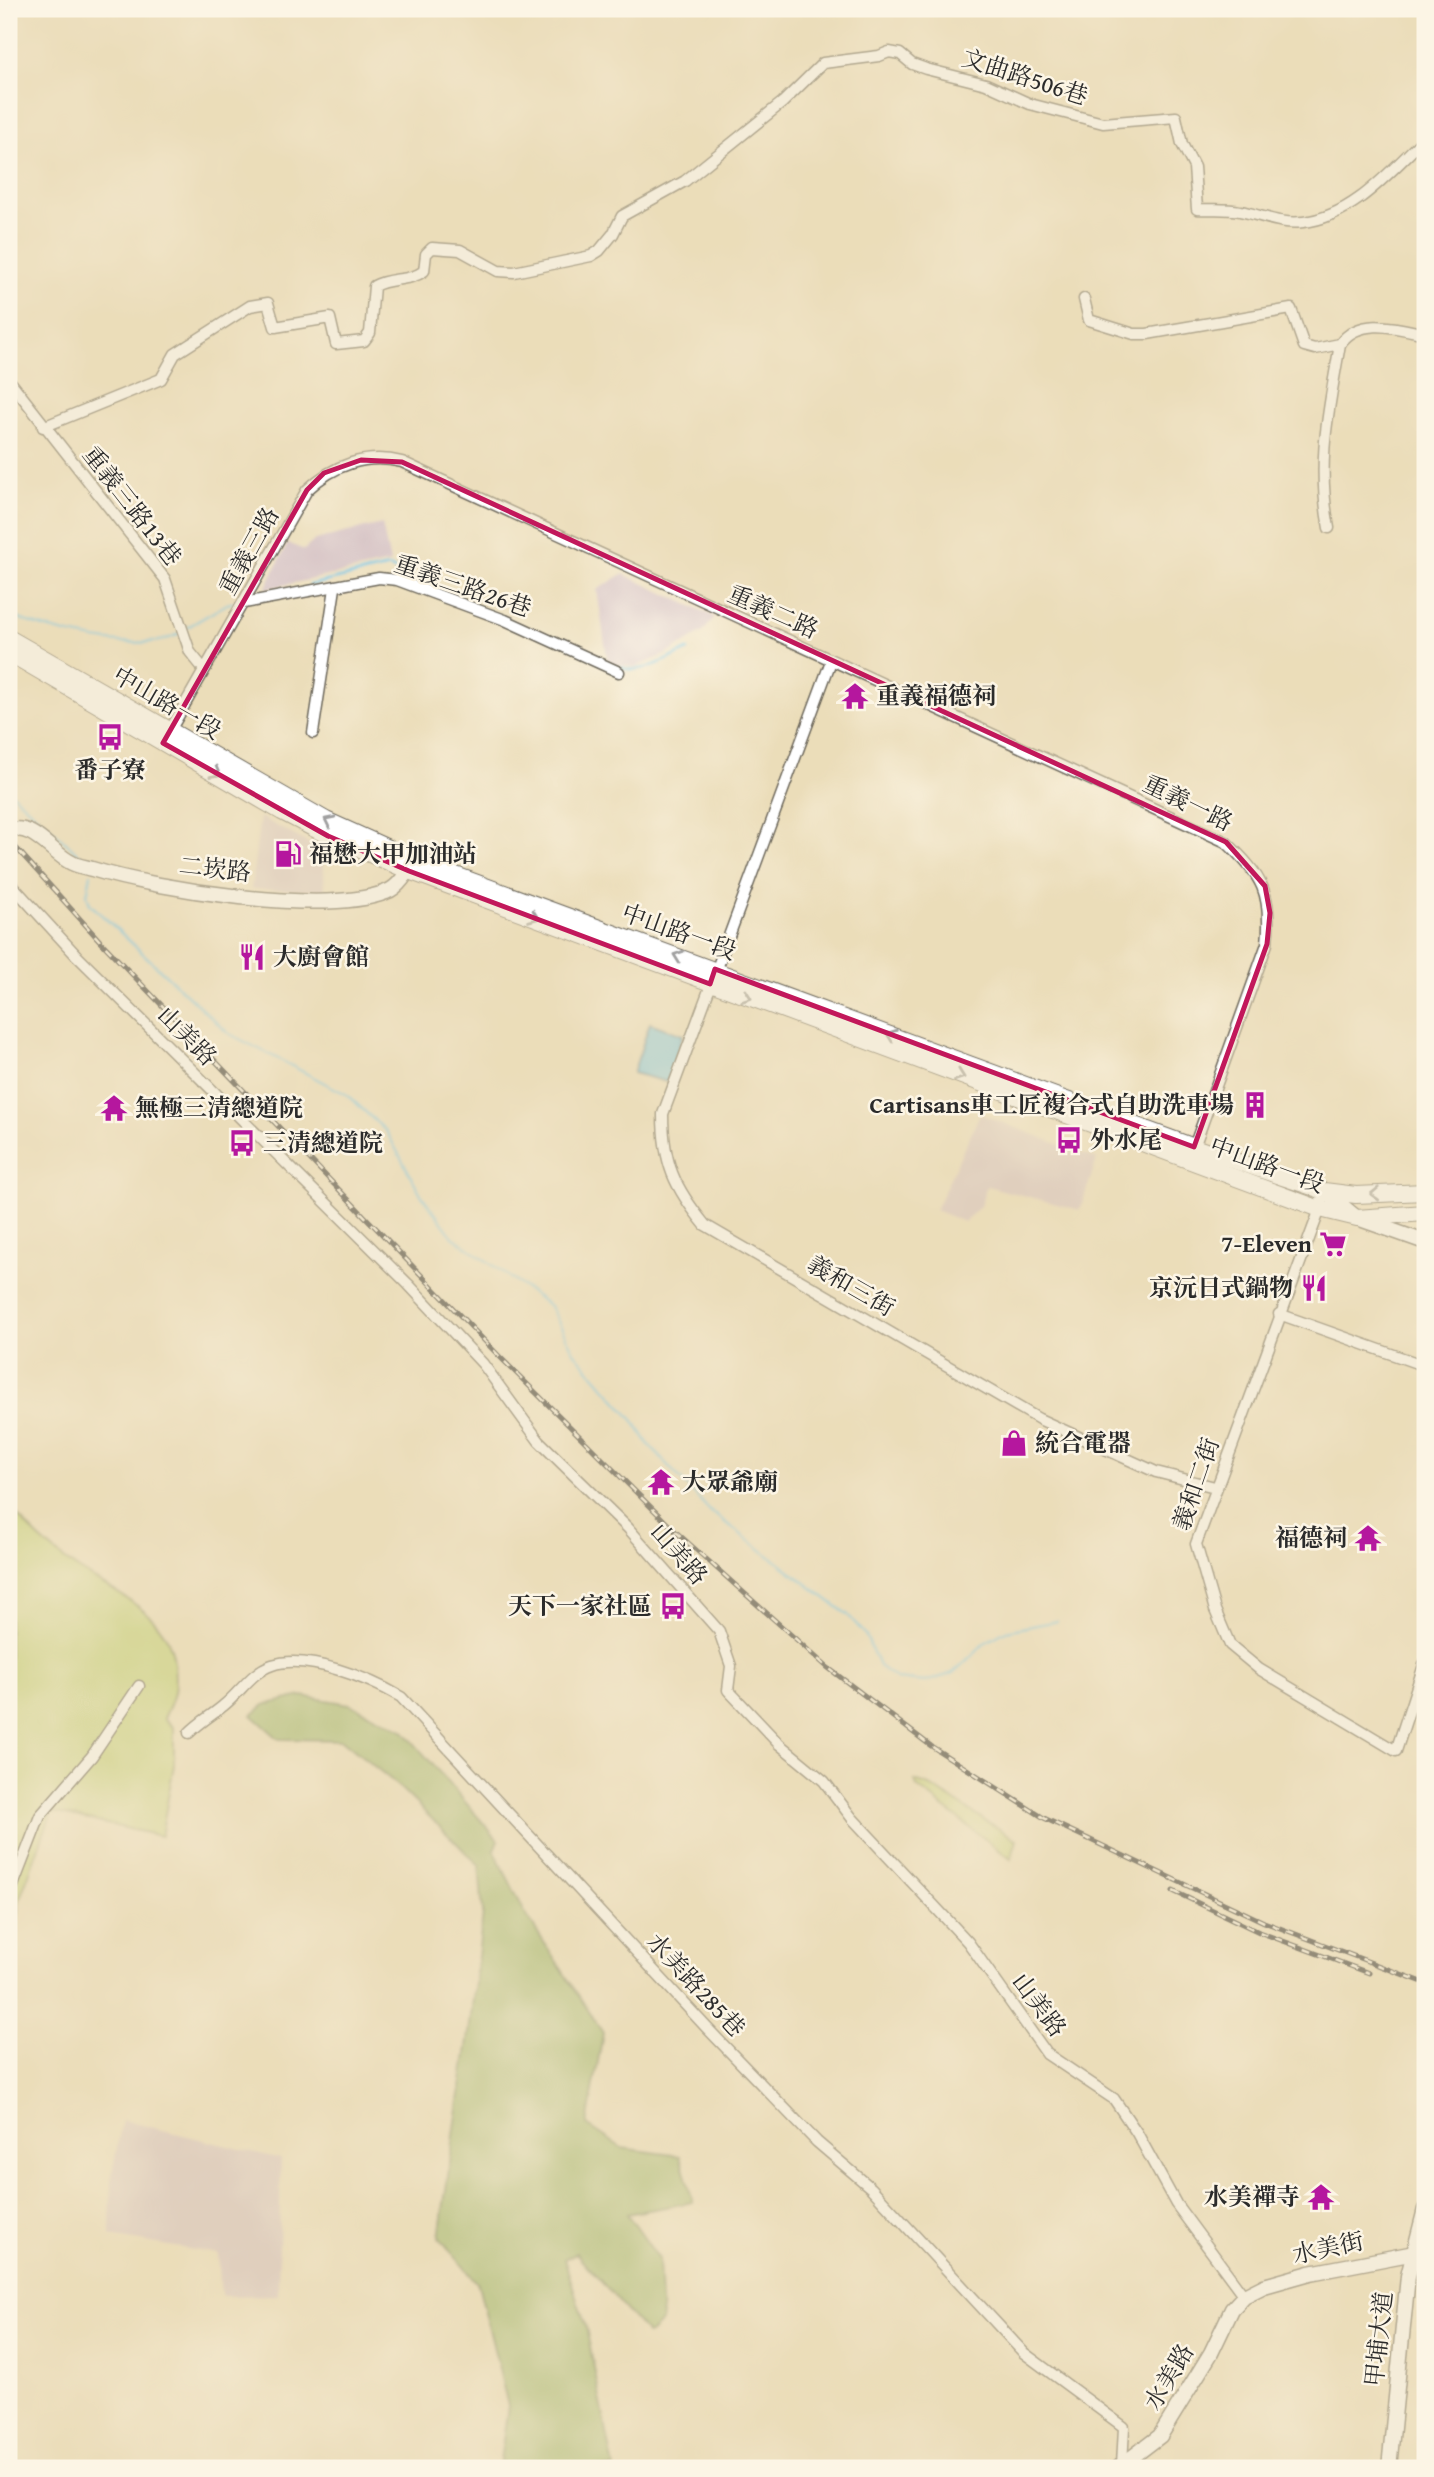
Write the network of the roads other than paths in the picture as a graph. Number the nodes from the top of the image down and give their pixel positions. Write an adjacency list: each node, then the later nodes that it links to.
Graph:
1 (1425, 138): 6 (street, 文曲路506巷)
2 (1084, 299): 4 (street)
3 (1425, 334): 4 (street)
4 (1340, 344): 8 (street)
5 (9, 380): 6 (street, 重義三路13巷)
6 (43, 427): 14 (street, 重義三路13巷)
7 (424, 471): 10 (street, 重義三路); 13 (street, 重義二路)
8 (1329, 528)
9 (335, 588): 10 (street, 重義三路26巷); 15 (street, 重義三路26巷); 16 (street)
10 (244, 603): 14 (street, 重義三路)
11 (9, 638): 17 (main road, 中山路一段)
12 (9, 653): 17 (main road, 中山路一段)
13 (831, 661): 21 (street, 重義二路); 22 (street, 重義一路)
14 (203, 668): 17 (street, 重義三路)
15 (619, 672)
16 (313, 733)
17 (166, 737): 19 (main road, 中山路一段)
18 (9, 831): 19 (street, 二崁路)
19 (411, 865): 21 (main road, 中山路一段)
20 (9, 882): 38 (street, 山美路)
21 (713, 976): 22 (main road, 中山路一段, one-way to 21); 25 (main road, 中山路一段, one-way to 25); 31 (street, 義和三街)
22 (1195, 1147): 23 (main road, 中山路一段)
23 (1324, 1191): 24 (main road, one-way to 23); 25 (street, 義和二街); 27 (street, 中山路一段)
24 (1425, 1192)
25 (1320, 1209): 27 (main road, 中山路一段); 29 (street, 義和二街)
26 (1425, 1213): 27 (main road)
27 (1357, 1218): 28 (street, 中山路一段)
28 (1425, 1242)
29 (1279, 1314): 30 (street); 31 (street, 義和二街)
30 (1425, 1366)
31 (1215, 1487): 32 (street, 義和二街)
32 (1425, 1662)
33 (139, 1686): 35 (street)
34 (189, 1733): 39 (street, 水美路285巷)
35 (9, 1896)
36 (1424, 2212): 37 (street, 甲埔大道)
37 (1420, 2252): 38 (street, 水美街); 40 (street, 甲埔大道)
38 (1244, 2296): 39 (street, 水美路)
39 (1120, 2467)
40 (1389, 2468)

